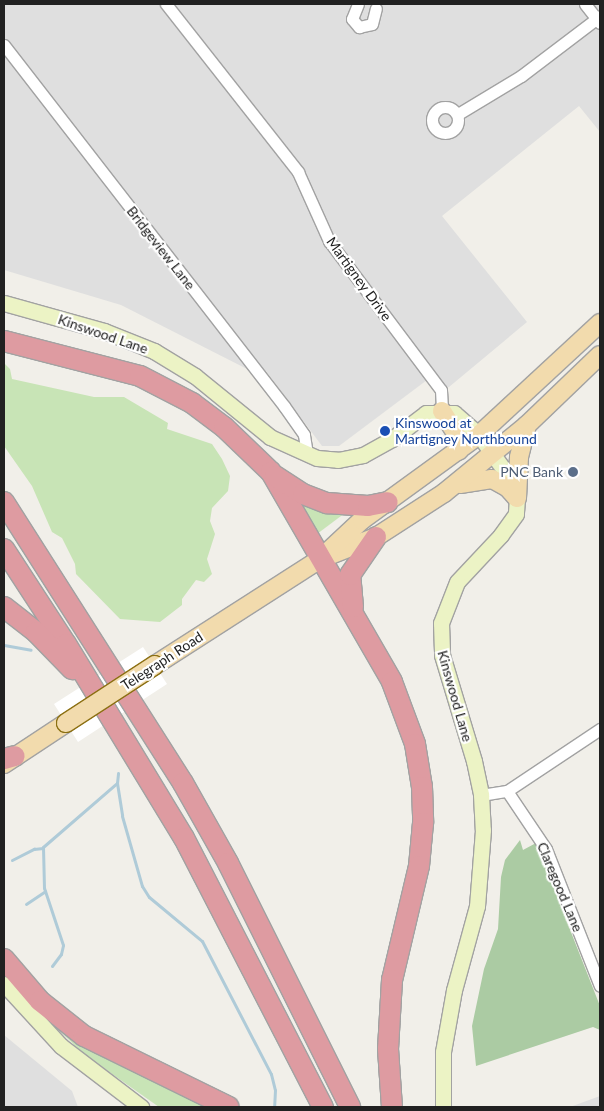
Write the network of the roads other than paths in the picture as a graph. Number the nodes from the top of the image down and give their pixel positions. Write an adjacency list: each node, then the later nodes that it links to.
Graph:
1 (166, 4): 12 (street, Martigney Drive)
2 (358, 4): 4 (street)
3 (585, 4): 5 (street)
4 (376, 5)
5 (599, 19): 7 (street)
6 (4, 45): 17 (street, Bridgeview Lane)
7 (458, 114)
8 (4, 303): 17 (street, Kinswood Lane)
9 (600, 323): 14 (main road, Telegraph Road)
10 (4, 341): 18 (highway)
11 (600, 355): 13 (main road, Telegraph Road)
12 (442, 411): 14 (street); 15 (main road); 17 (street, Kinswood Lane)
13 (527, 425): 16 (main road, Telegraph Road); 20 (main road)
14 (479, 435): 15 (main road, Telegraph Road); 16 (street)
15 (459, 451): 22 (main road, Telegraph Road)
16 (494, 454): 19 (main road, Telegraph Road); 20 (street)
17 (307, 456)
18 (270, 472): 22 (highway); 25 (highway)
19 (455, 486): 20 (main road); 23 (main road, Telegraph Road)
20 (518, 498): 32 (street, Kinswood Lane)
21 (4, 502): 40 (highway)
22 (388, 502): 25 (main road, Telegraph Road)
23 (376, 537): 25 (main road, Telegraph Road); 27 (highway)
24 (4, 550): 28 (highway)
25 (320, 559): 27 (highway); 30 (main road, Telegraph Road, bridge)
26 (4, 607): 28 (highway)
27 (354, 614): 41 (highway)
28 (98, 695): 39 (highway)
29 (600, 729): 31 (street)
30 (8, 760)
31 (508, 791): 32 (street); 34 (street, Claregood Lane)
32 (481, 794): 42 (street, Kinswood Lane)
33 (4, 959): 38 (highway)
34 (597, 967): 36 (street, Claregood Lane)
35 (4, 984): 37 (street)
36 (600, 986)
37 (141, 1107)
38 (229, 1107)
39 (323, 1107)
40 (350, 1107)
41 (392, 1107)
42 (442, 1107)

